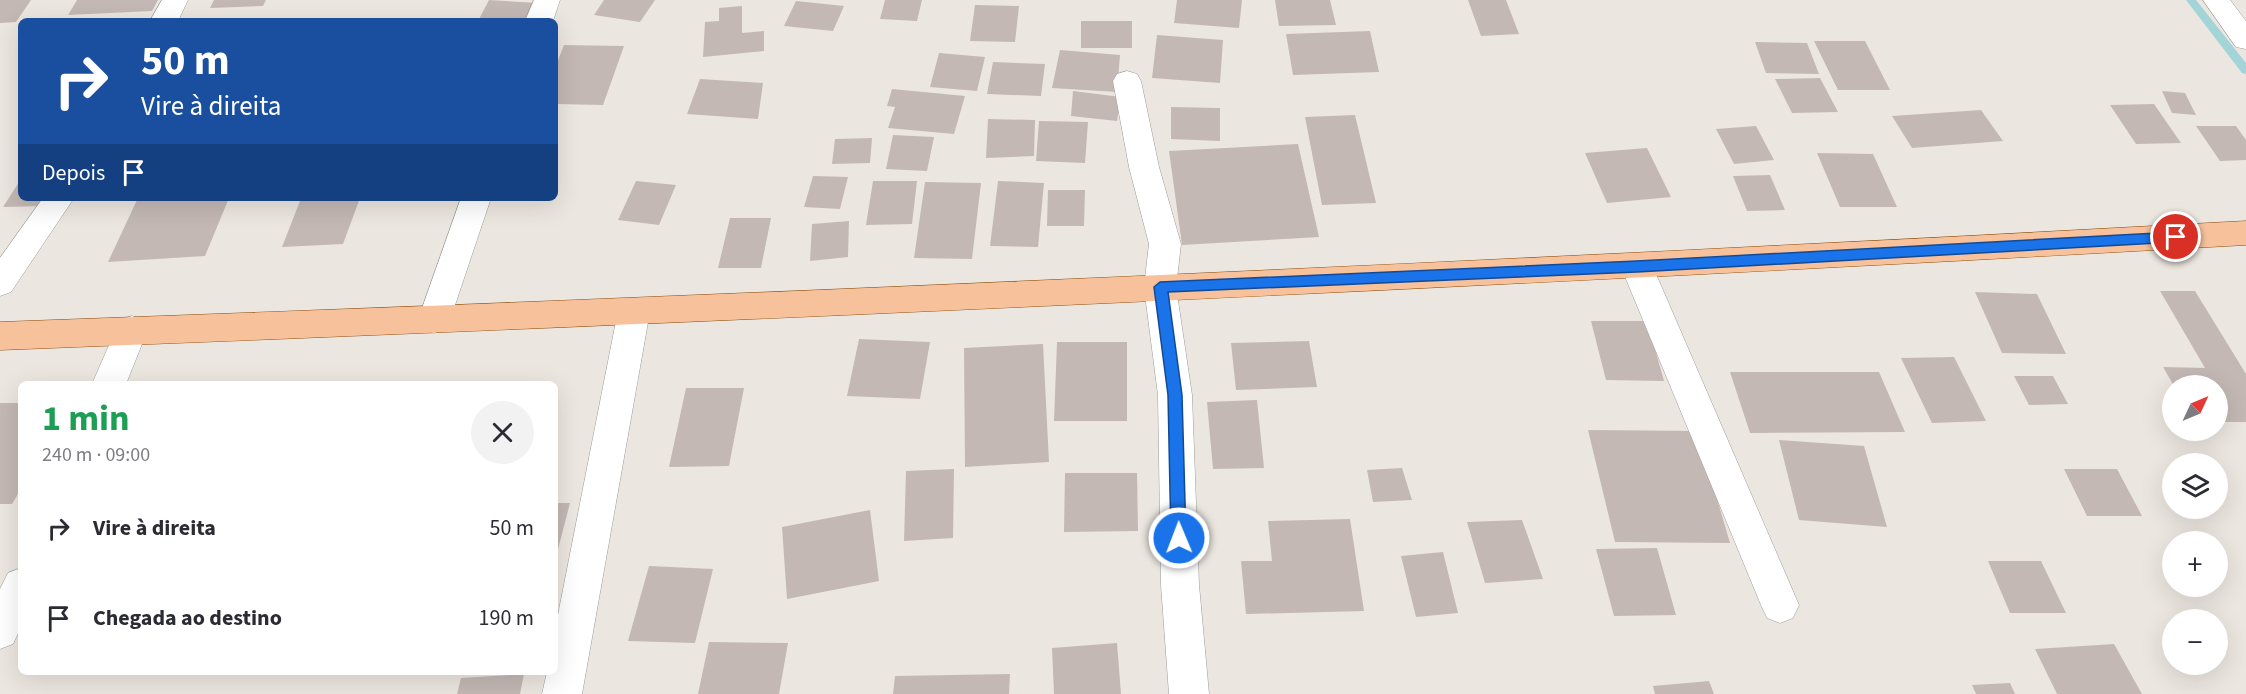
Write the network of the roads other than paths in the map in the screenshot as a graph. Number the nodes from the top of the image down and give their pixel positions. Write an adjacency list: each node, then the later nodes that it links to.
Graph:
1 (176, 0): 4 (street)
2 (547, 0): 5 (street)
3 (2216, 0): 6 (street)
4 (166, 18)
5 (540, 18)
6 (2246, 40)
7 (1127, 81): 13 (street)
8 (57, 201): 12 (street)
9 (475, 201): 15 (street)
10 (2246, 233): 11 (main road)
11 (1637, 267): 13 (main road); 20 (street)
12 (0, 283)
13 (1160, 287): 14 (main road); 23 (street)
14 (634, 311): 15 (main road); 22 (street)
15 (434, 320): 16 (main road)
16 (132, 329): 17 (main road); 18 (street)
17 (0, 336)
18 (110, 381)
19 (18, 591): 21 (street)
20 (1780, 605)
21 (0, 630)
22 (562, 694)
23 (1189, 694)

